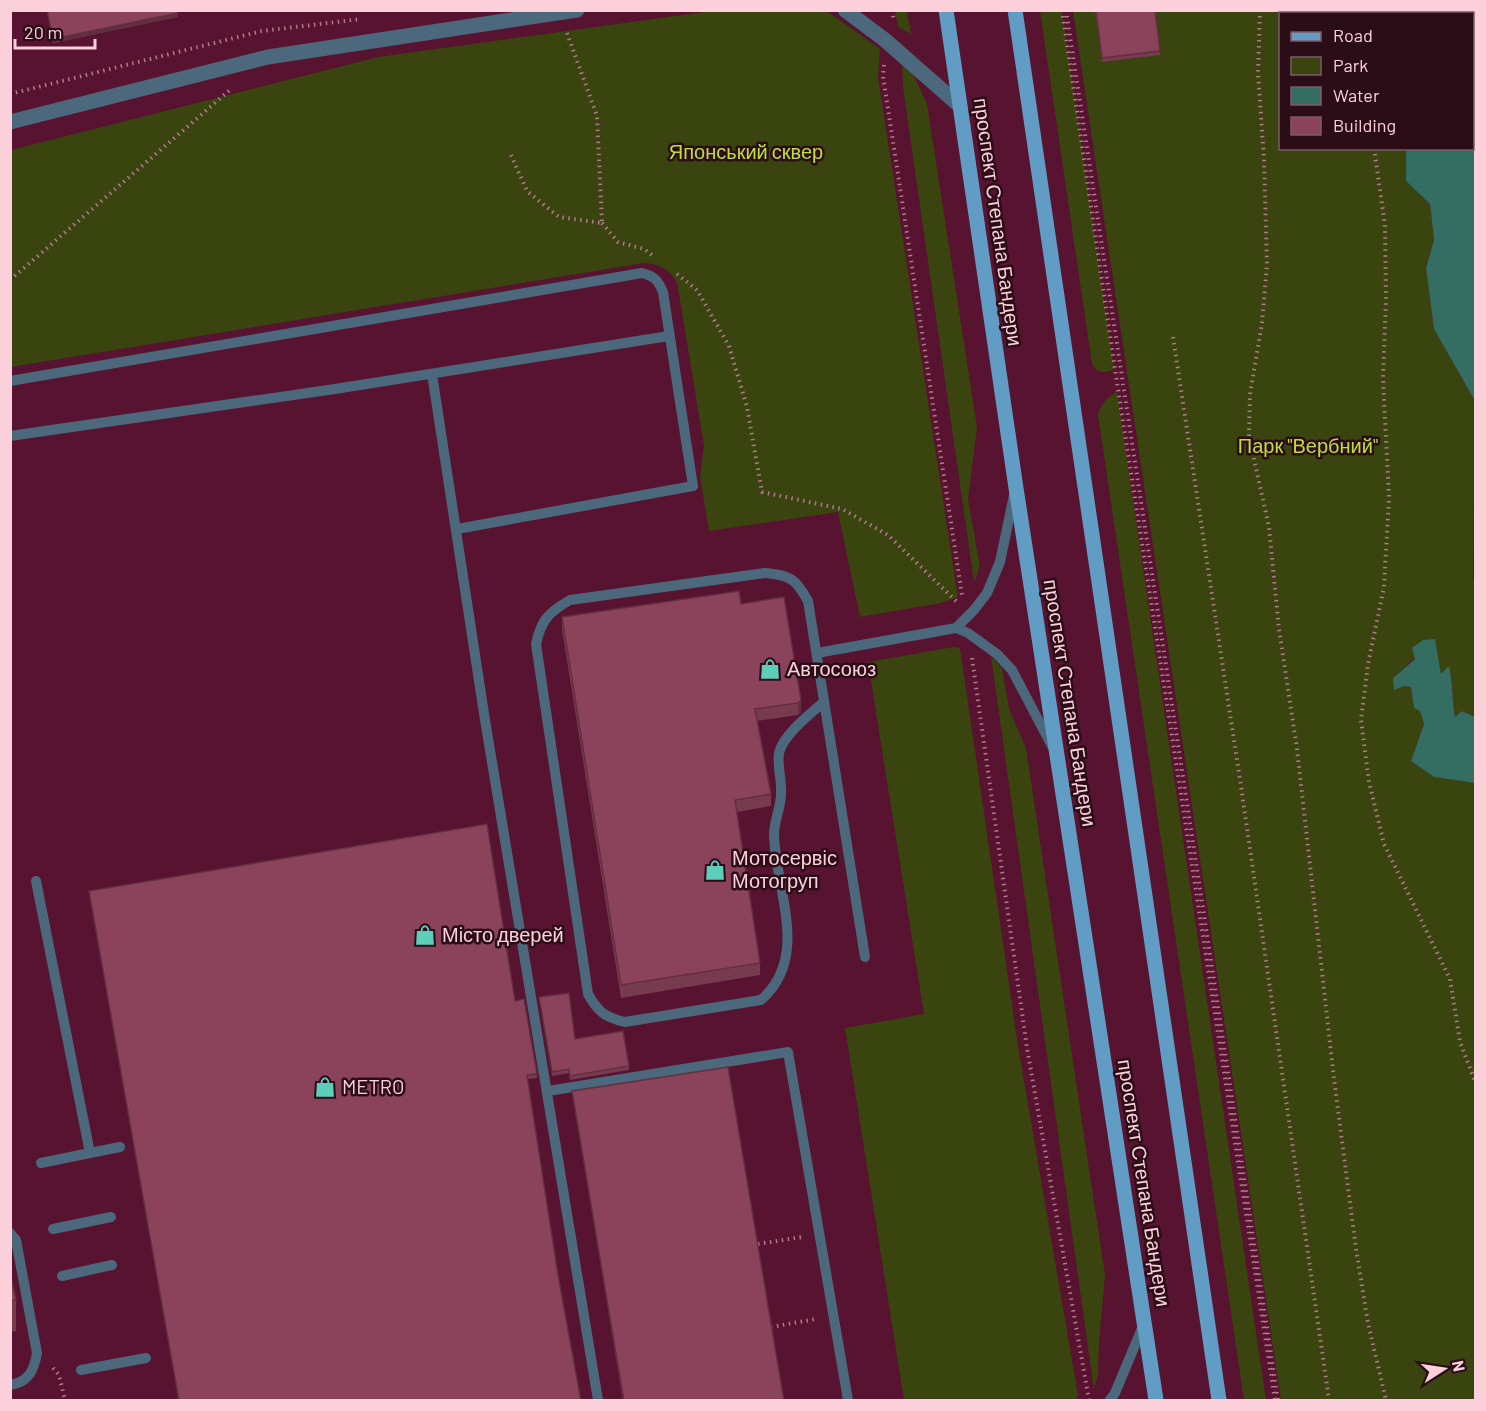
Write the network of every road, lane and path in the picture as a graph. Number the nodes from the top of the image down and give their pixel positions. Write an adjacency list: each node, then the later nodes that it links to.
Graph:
1 (577, 10): 7 (street)
2 (845, 10): 8 (street)
3 (946, 10): 10 (main road, проспект Степана Бандери)
4 (1015, 10): 53 (main road, проспект Степана Бандери)
5 (1064, 10): 54 (path)
6 (1260, 10): 56 (path)
7 (560, 12): 11 (street); 14 (path)
8 (885, 40): 10 (street); 16 (path)
9 (232, 88): 17 (path)
10 (959, 105): 23 (main road, проспект Степана Бандери)
11 (10, 122)
12 (1374, 150): 32 (path)
13 (511, 155): 14 (path)
14 (602, 223): 15 (path)
15 (652, 256)
16 (670, 269)
17 (10, 280)
18 (669, 336): 20 (lane); 21 (lane); 24 (lane)
19 (1173, 337): 55 (path)
20 (432, 374): 22 (lane); 24 (lane)
21 (10, 381)
22 (10, 436)
23 (1016, 488): 25 (lane); 29 (main road, проспект Степана Бандери)
24 (457, 529): 33 (lane)
25 (956, 628): 26 (lane); 27 (lane)
26 (968, 633): 29 (lane); 50 (path)
27 (817, 653): 28 (lane); 28 (lane)
28 (824, 702): 31 (lane)
29 (1058, 757): 42 (main road, проспект Степана Бандери)
30 (36, 881): 35 (lane)
31 (865, 957)
32 (1476, 1084)
33 (548, 1091): 48 (lane); 49 (lane)
34 (120, 1147): 35 (lane)
35 (90, 1153): 36 (lane)
36 (41, 1163)
37 (111, 1217): 38 (lane)
38 (53, 1229)
39 (10, 1233): 43 (lane)
40 (112, 1265): 41 (lane)
41 (62, 1276)
42 (1145, 1323): 51 (lane); 52 (main road, проспект Степана Бандери)
43 (37, 1353): 46 (lane); 47 (path)
44 (146, 1358): 45 (lane)
45 (81, 1370)
46 (10, 1385)
47 (65, 1401)
48 (598, 1401)
49 (848, 1401)
50 (1089, 1401)
51 (1110, 1401)
52 (1156, 1401)
53 (1219, 1401)
54 (1276, 1401)
55 (1329, 1401)
56 (1386, 1401)

